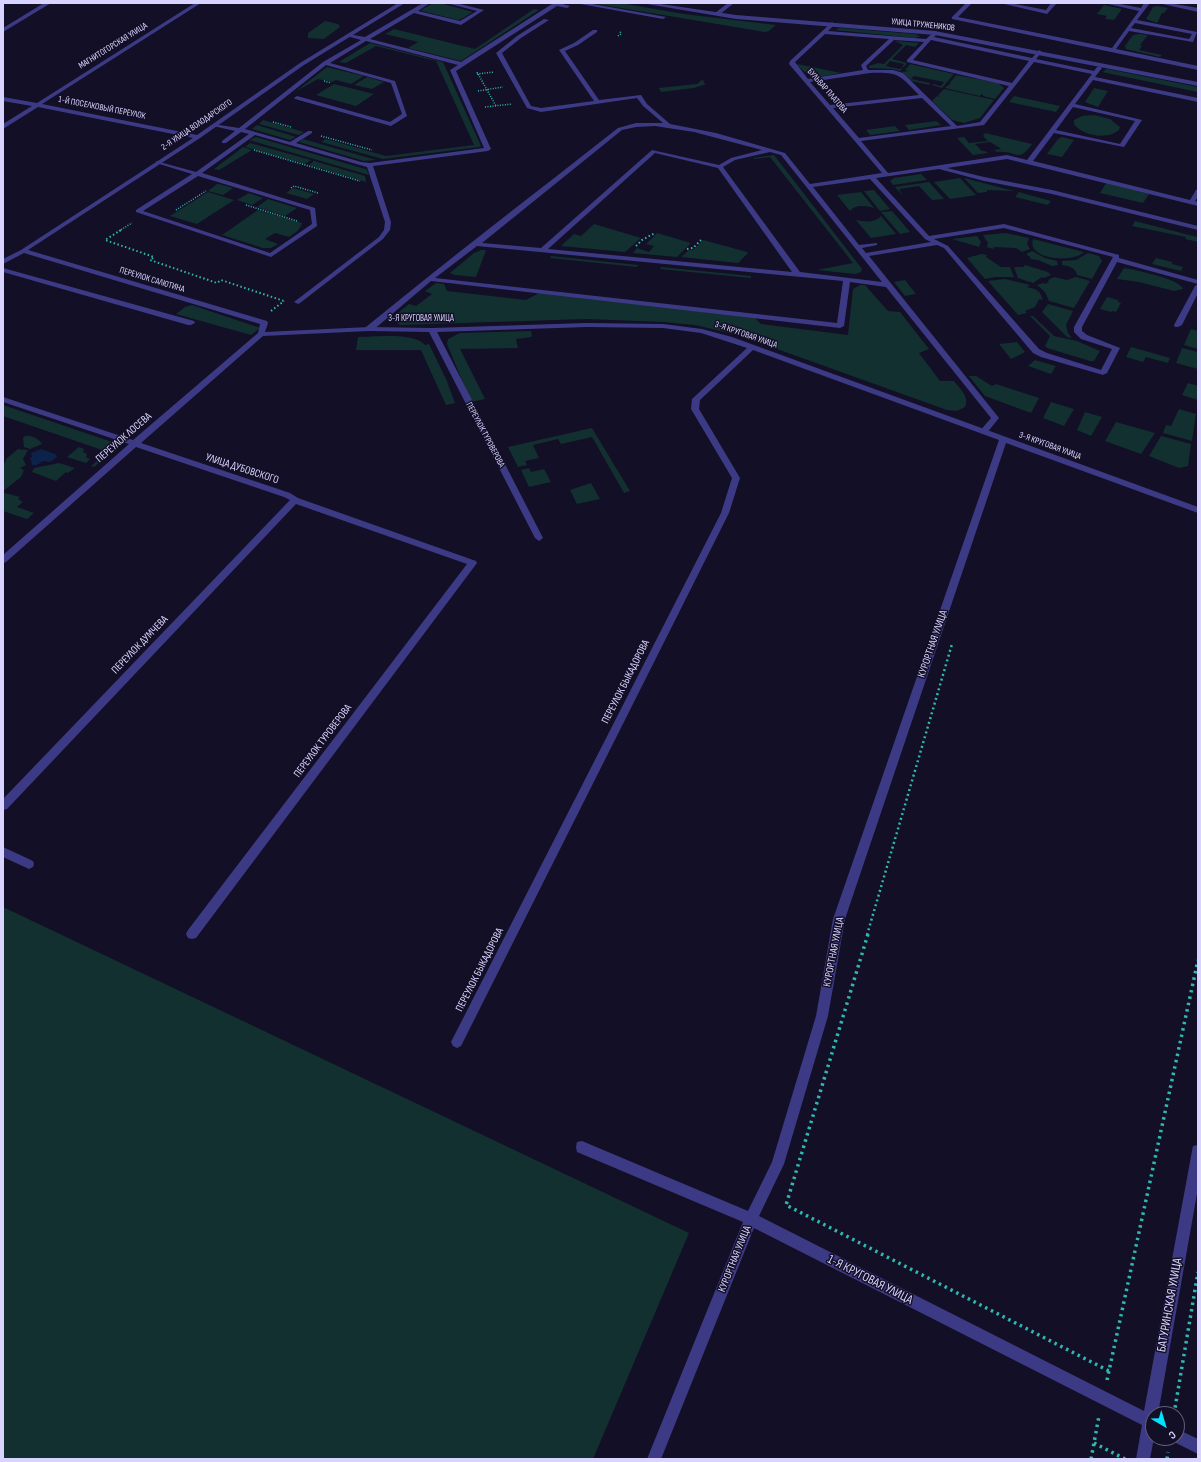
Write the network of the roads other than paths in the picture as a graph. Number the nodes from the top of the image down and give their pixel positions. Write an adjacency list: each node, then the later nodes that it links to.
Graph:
1 (48, 3): 26 (street)
2 (198, 3): 53 (street, МАГНИТОГОРСКАЯ УЛИЦА)
3 (402, 3): 30 (street, 2-Я УЛИЦА ВОЛОДАРСКОГО)
4 (427, 3): 19 (street)
5 (449, 3): 19 (street)
6 (554, 3): 16 (street); 40 (street)
7 (578, 3): 21 (street)
8 (644, 3): 20 (street, УЛИЦА ТРУЖЕНИКОВ)
9 (731, 3): 20 (street)
10 (969, 3): 36 (street)
11 (1003, 3): 12 (street)
12 (1054, 3)
13 (1107, 3): 17 (street)
14 (1147, 3): 17 (street)
15 (1161, 3): 18 (street)
16 (567, 6)
17 (1142, 10): 23 (street)
18 (1198, 10)
19 (413, 11): 31 (street)
20 (717, 14): 24 (street, УЛИЦА ТРУЖЕНИКОВ)
21 (663, 17)
22 (546, 20): 52 (street)
23 (1134, 21): 25 (street); 25 (street)
24 (832, 24): 28 (street, БУЛЬВАР ПЛАТОВА); 29 (street, УЛИЦА ТРУЖЕНИКОВ)
25 (1128, 29): 36 (street)
26 (3, 30)
27 (595, 31): 52 (street)
28 (823, 32): 33 (street); 45 (street, БУЛЬВАР ПЛАТОВА)
29 (935, 33): 34 (street); 37 (street, УЛИЦА ТРУЖЕНИКОВ)
30 (349, 35): 35 (street); 56 (street, 2-Я УЛИЦА ВОЛОДАРСКОГО)
31 (373, 35): 32 (street); 35 (street)
32 (385, 38)
33 (893, 38): 34 (street); 43 (street)
34 (929, 39): 38 (street); 47 (street)
35 (366, 40): 39 (street); 40 (street)
36 (1113, 50): 42 (street)
37 (1039, 52): 38 (street); 41 (street, УЛИЦА ТРУЖЕНИКОВ)
38 (1033, 60): 44 (street); 47 (street)
39 (326, 63): 51 (street); 51 (street)
40 (464, 63): 71 (street)
41 (1101, 65): 44 (street); 46 (street, УЛИЦА ТРУЖЕНИКОВ)
42 (1198, 68)
43 (867, 72): 45 (street); 48 (street)
44 (1093, 75): 50 (street); 54 (street)
45 (806, 81): 55 (street, БУЛЬВАР ПЛАТОВА)
46 (1198, 84)
47 (1014, 85): 58 (street)
48 (923, 96): 55 (street); 58 (street)
49 (3, 99): 53 (street, 1-Й ПОСЕЛКОВЫЙ ПЕРЕУЛОК)
50 (1198, 100)
51 (275, 103): 60 (street)
52 (598, 103): 57 (street)
53 (37, 105): 59 (street, МАГНИТОГОРСКАЯ УЛИЦА); 64 (street, 1-Й ПОСЕЛКОВЫЙ ПЕРЕУЛОК)
54 (1072, 105): 61 (street); 61 (street)
55 (829, 107): 65 (street, БУЛЬВАР ПЛАТОВА)
56 (215, 124): 60 (street); 64 (street, 2-Я УЛИЦА ВОЛОДАРСКОГО)
57 (668, 125): 68 (street); 85 (street)
58 (954, 126): 65 (street)
59 (3, 127)
60 (240, 130): 63 (street); 66 (street)
61 (1053, 131): 70 (street)
62 (309, 132): 67 (street)
63 (254, 133): 66 (street); 67 (street)
64 (198, 136): 69 (street, 2-Я УЛИЦА ВОЛОДАРСКОГО)
65 (858, 140): 75 (street, БУЛЬВАР ПЛАТОВА)
66 (238, 144): 74 (street)
67 (290, 144): 71 (street)
68 (770, 150): 72 (street); 77 (street)
69 (158, 162): 74 (street); 89 (street, 2-Я УЛИЦА ВОЛОДАРСКОГО)
70 (1029, 162): 73 (street); 79 (street)
71 (370, 165): 99 (street)
72 (720, 167): 88 (street); 94 (street)
73 (936, 167): 75 (street); 82 (street)
74 (197, 174): 81 (street); 81 (street)
75 (886, 174): 76 (street)
76 (871, 176): 77 (street); 83 (street)
77 (809, 186): 87 (street)
78 (1198, 191): 79 (street)
79 (1195, 203)
80 (129, 208): 81 (street)
81 (138, 210)
82 (1198, 228)
83 (927, 238): 84 (street); 91 (street)
84 (938, 243): 90 (street); 91 (street)
85 (476, 244): 88 (street); 95 (street)
86 (875, 244): 87 (street)
87 (857, 247): 90 (street)
88 (543, 250): 94 (street)
89 (23, 251): 92 (street, 2-Я УЛИЦА ВОЛОДАРСКОГО); 104 (street, ПЕРЕУЛОК САЛЮТИНА)
90 (864, 255): 98 (street)
91 (1115, 260): 97 (street)
92 (3, 262)
93 (3, 270): 100 (street)
94 (798, 275): 96 (street)
95 (429, 279): 96 (street); 102 (street)
96 (847, 279): 98 (street)
97 (1198, 284): 101 (street)
98 (887, 285): 107 (street)
99 (298, 302)
100 (191, 323)
101 (1178, 325)
102 (369, 329): 103 (street, 3-Я КРУГОВАЯ УЛИЦА); 104 (street, 3-Я КРУГОВАЯ УЛИЦА)
103 (432, 330): 105 (street, 3-Я КРУГОВАЯ УЛИЦА); 112 (street, ПЕРЕУЛОК ТУРОВЕРОВА)
104 (261, 334): 109 (street, ПЕРЕУЛОК ЛОСЕВА)
105 (751, 348): 107 (street, 3-Я КРУГОВАЯ УЛИЦА); 119 (street, ПЕРЕУЛОК БЫКАДОРОВА)
106 (3, 399): 109 (street, УЛИЦА ДУБОВСКОГО)
107 (983, 432): 108 (street, 3-Я КРУГОВАЯ УЛИЦА)
108 (1003, 440): 111 (street, 3-Я КРУГОВАЯ УЛИЦА); 122 (street, КУРОРТНАЯ УЛИЦА)
109 (134, 444): 110 (street, УЛИЦА ДУБОВСКОГО); 113 (street, ПЕРЕУЛОК ЛОСЕВА)
110 (294, 500): 114 (street, УЛИЦА ДУБОВСКОГО); 115 (street, ПЕРЕУЛОК ДУМЧЕВА)
111 (1198, 510)
112 (539, 538)
113 (3, 560)
114 (473, 563): 118 (street, ПЕРЕУЛОК ТУРОВЕРОВА)
115 (3, 806)
116 (3, 852): 117 (street)
117 (29, 864)
118 (192, 934)
119 (457, 1042)
120 (582, 1147): 122 (street, 1-Я КРУГОВАЯ УЛИЦА)
121 (1198, 1151): 123 (street, БАТУРИНСКАЯ УЛИЦА)
122 (750, 1220): 124 (street, 1-Я КРУГОВАЯ УЛИЦА); 128 (street, КУРОРТНАЯ УЛИЦА)
123 (1154, 1406)
124 (1145, 1419)
125 (1185, 1440): 127 (street)
126 (1146, 1446): 129 (street, БАТУРИНСКАЯ УЛИЦА)
127 (1198, 1447)
128 (654, 1459)
129 (1143, 1459)

